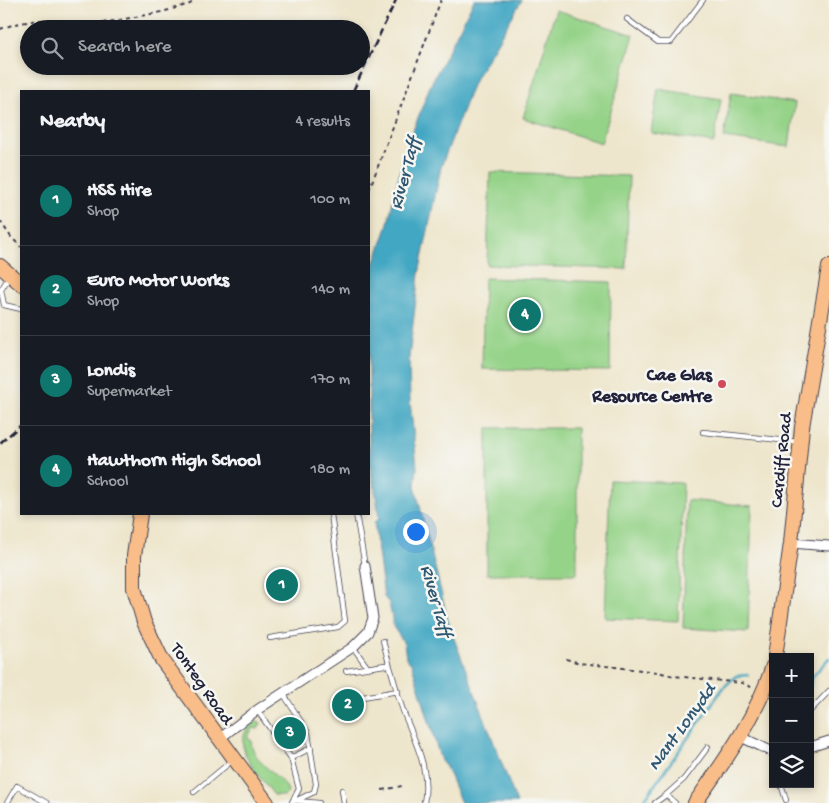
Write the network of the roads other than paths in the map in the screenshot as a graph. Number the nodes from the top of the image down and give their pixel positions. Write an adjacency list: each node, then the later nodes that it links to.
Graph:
1 (703, 0): 2 (lane)
2 (627, 19)
3 (829, 267): 7 (main road, Cardiff Road)
4 (11, 275): 5 (lane)
5 (20, 310)
6 (703, 432): 7 (lane)
7 (800, 443): 11 (main road, Cardiff Road)
8 (140, 515): 29 (main road, Tonteg Road)
9 (330, 515): 14 (lane)
10 (356, 515): 13 (lane)
11 (791, 544): 12 (street); 17 (main road, Cardiff Road)
12 (829, 546)
13 (365, 566): 16 (street)
14 (270, 638)
15 (383, 641): 18 (lane)
16 (353, 648): 19 (lane); 24 (street)
17 (776, 653)
18 (390, 667): 19 (lane); 22 (lane)
19 (368, 668): 20 (lane)
20 (346, 672)
21 (769, 678): 28 (main road)
22 (398, 691): 25 (lane); 48 (lane)
23 (829, 691): 26 (lane)
24 (283, 693): 27 (street); 33 (lane)
25 (357, 698)
26 (814, 707)
27 (257, 710): 29 (street); 35 (lane)
28 (741, 737): 34 (street); 51 (main road)
29 (219, 739): 36 (main road, Tonteg Road)
30 (829, 741): 31 (street)
31 (814, 746)
32 (708, 747): 40 (lane)
33 (311, 748): 35 (lane); 42 (lane)
34 (769, 751)
35 (291, 758): 42 (lane)
36 (234, 759): 39 (lane); 45 (main road, Tonteg Road)
37 (782, 788): 41 (lane)
38 (342, 790): 47 (lane)
39 (194, 792)
40 (666, 796): 49 (lane); 50 (lane)
41 (786, 800)
42 (292, 802): 46 (lane)
43 (7, 803): 44 (lane)
44 (47, 803)
45 (267, 803)
46 (319, 803)
47 (344, 803)
48 (424, 803)
49 (654, 803)
50 (676, 803)
51 (694, 803)

